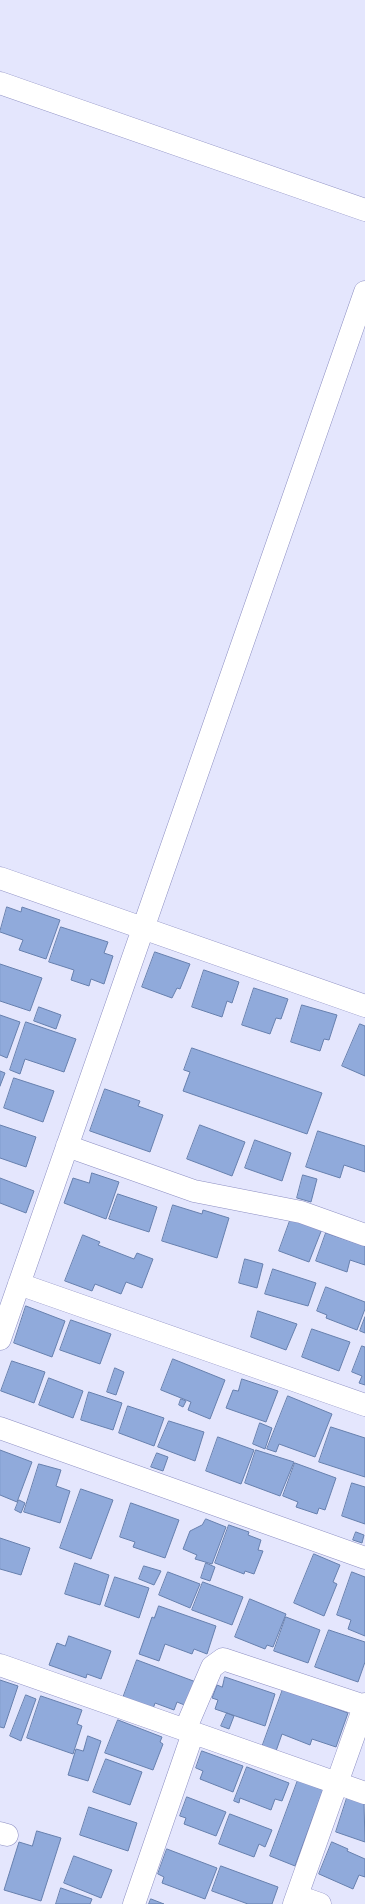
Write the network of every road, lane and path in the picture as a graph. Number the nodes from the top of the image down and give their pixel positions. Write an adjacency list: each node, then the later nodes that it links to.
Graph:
1 (0, 83): 2 (street)
2 (365, 210)
3 (365, 292): 5 (street)
4 (0, 878): 5 (street)
5 (143, 928): 6 (street); 7 (street)
6 (365, 1006)
7 (67, 1146): 8 (street); 9 (street)
8 (365, 1235)
9 (19, 1284): 10 (street); 11 (street)
10 (0, 1339)
11 (365, 1405)
12 (0, 1428): 13 (street)
13 (365, 1558)
14 (0, 1665): 16 (street)
15 (365, 1705): 16 (street); 17 (street)
16 (189, 1732): 17 (street); 20 (street)
17 (337, 1784): 18 (street); 19 (street)
18 (365, 1793)
19 (296, 1900): 21 (street)
20 (134, 1904)
21 (320, 1904)

